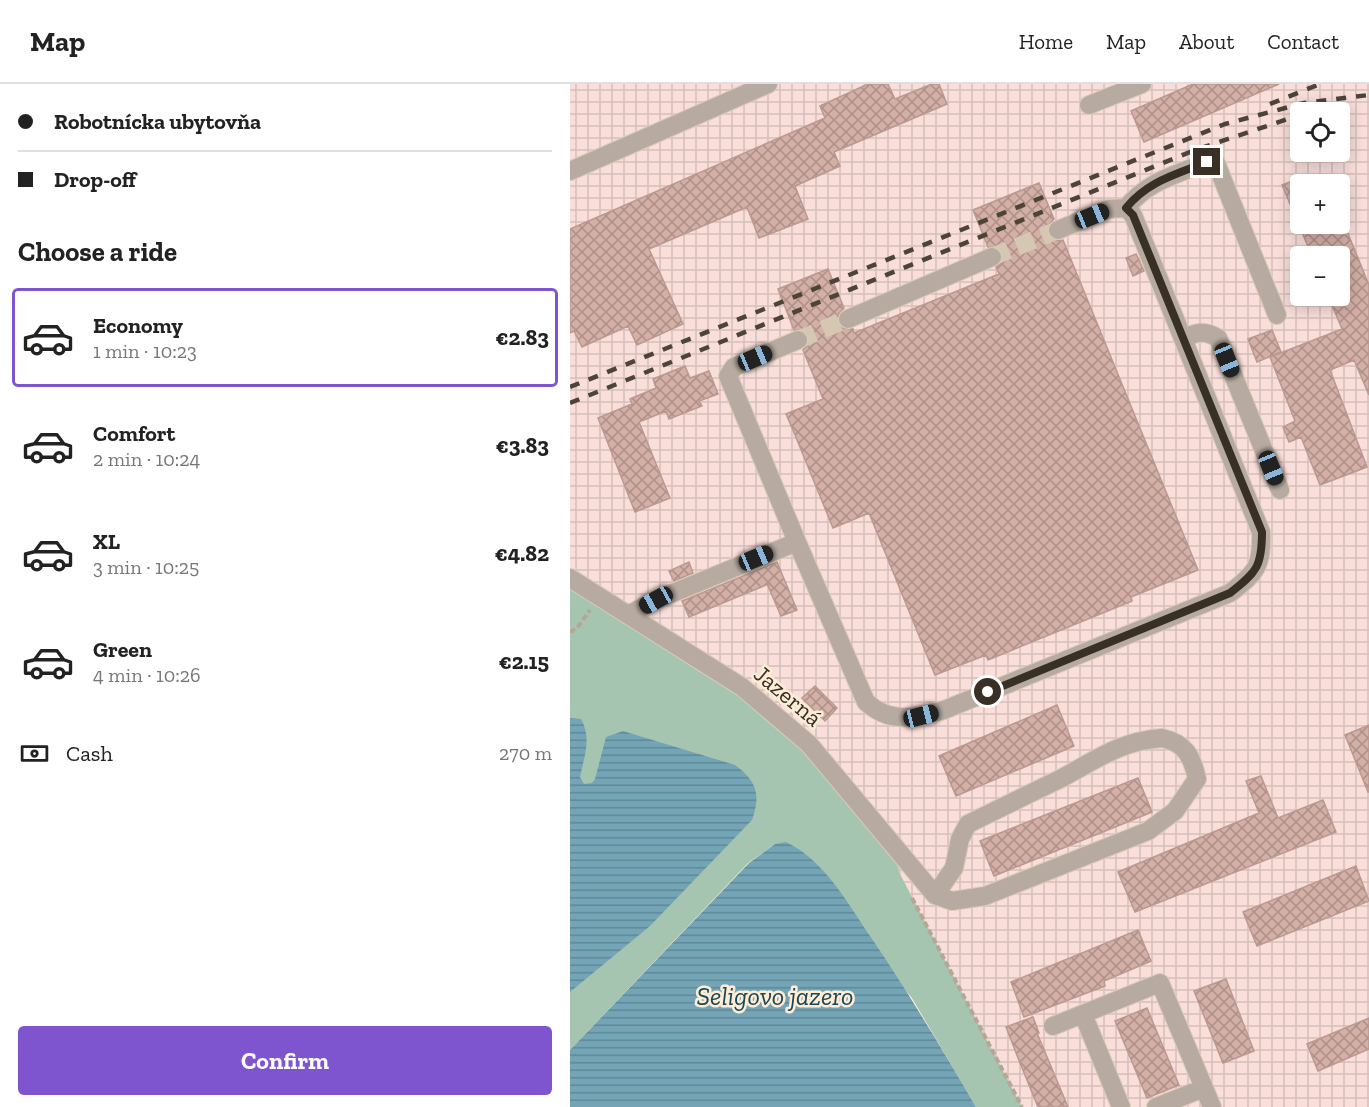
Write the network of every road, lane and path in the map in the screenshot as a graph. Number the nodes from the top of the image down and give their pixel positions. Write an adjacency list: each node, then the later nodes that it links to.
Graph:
1 (768, 84): 4 (lane)
2 (1142, 84): 3 (lane)
3 (1089, 105)
4 (570, 171)
5 (1126, 208): 6 (lane); 8 (lane); 10 (lane)
6 (1058, 230)
7 (992, 257): 9 (lane)
8 (1277, 315)
9 (848, 319)
10 (1183, 338): 12 (lane); 13 (lane)
11 (798, 340): 13 (lane)
12 (1280, 490)
13 (797, 542): 16 (lane)
14 (570, 578): 15 (lane, Jazerná)
15 (600, 597): 16 (lane, Jazerná); 17 (path)
16 (628, 615): 19 (lane, Jazerná)
17 (570, 632)
18 (909, 892): 23 (path)
19 (935, 895): 19 (lane)
20 (1083, 1014): 21 (lane); 22 (lane); 24 (lane)
21 (1053, 1026)
22 (1204, 1088): 25 (lane); 26 (lane)
23 (1022, 1107)
24 (1121, 1107)
25 (1156, 1107)
26 (1212, 1107)

